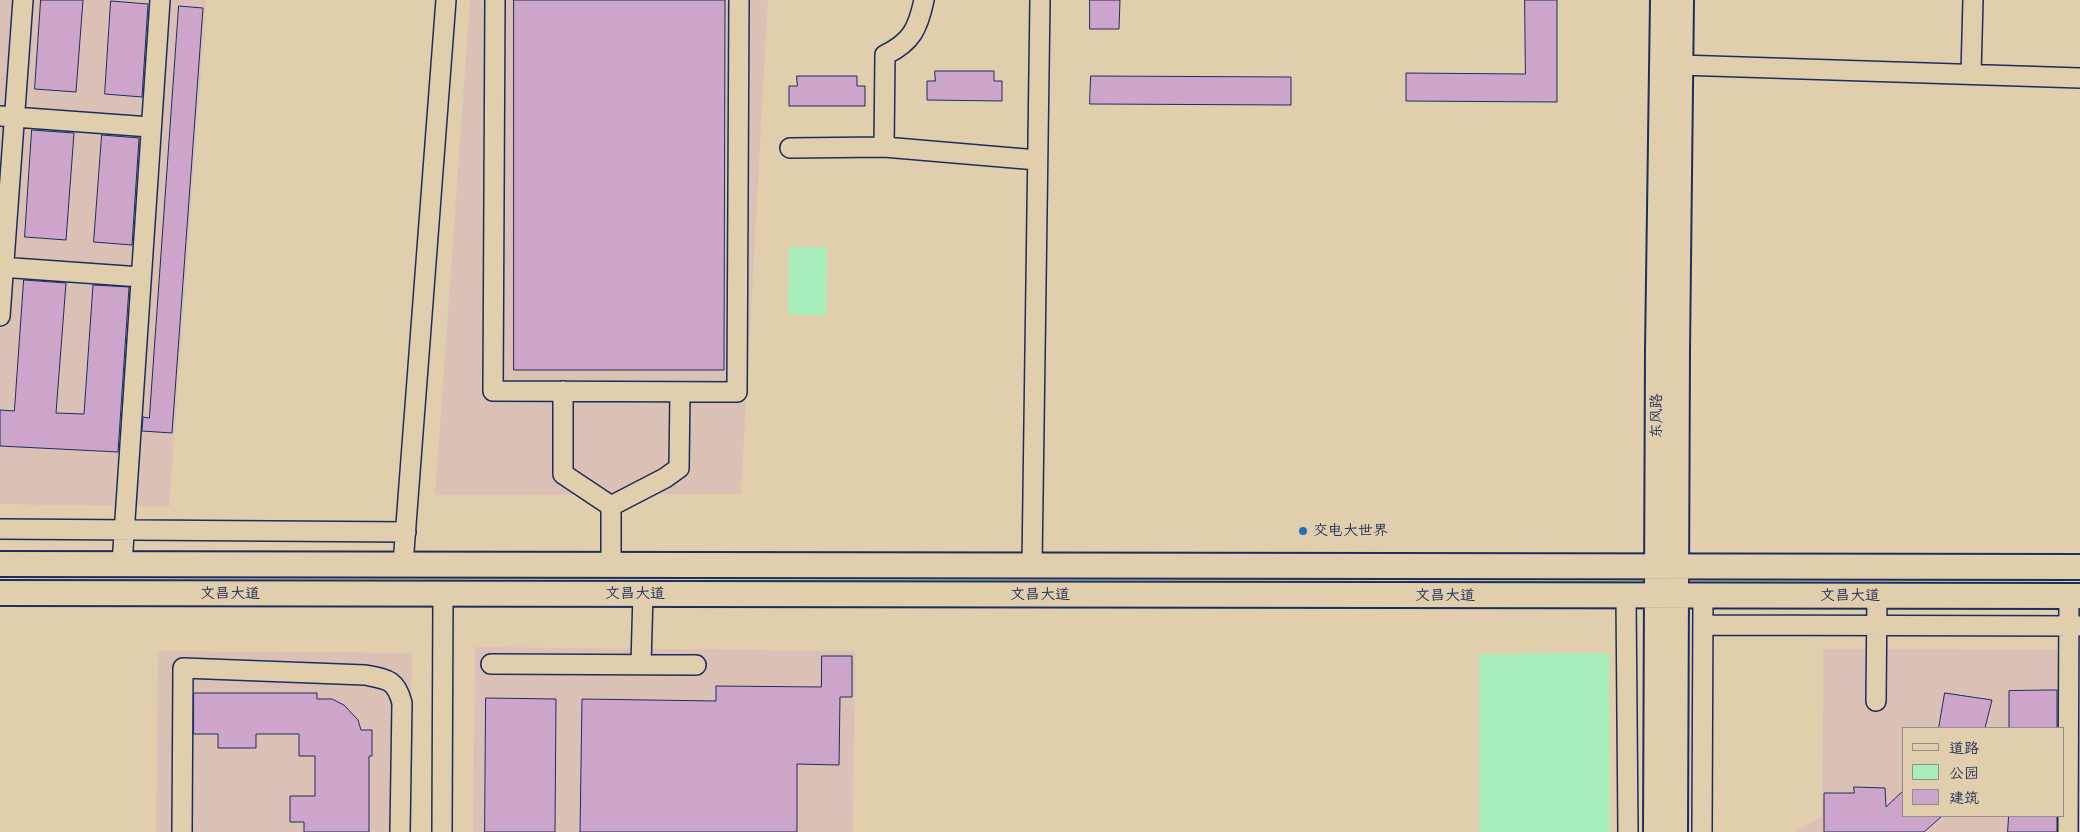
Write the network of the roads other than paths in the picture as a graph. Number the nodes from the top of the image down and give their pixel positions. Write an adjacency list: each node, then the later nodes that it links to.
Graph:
1 (23, 0): 14 (street)
2 (160, 0): 15 (street)
3 (446, 0): 27 (street)
4 (495, 0): 22 (street)
5 (739, 0): 23 (street)
6 (924, 0): 16 (street)
7 (1040, 0): 18 (street)
8 (1663, 0): 33 (main road, 东风路)
9 (1681, 0): 11 (main road, 东风路)
10 (1973, 0): 12 (street)
11 (1680, 65): 12 (street); 33 (main road, 东风路)
12 (1971, 74): 13 (street)
13 (2080, 78)
14 (7, 116): 15 (street); 19 (street)
15 (150, 127): 20 (street)
16 (884, 147): 17 (street); 18 (street)
17 (790, 148)
18 (1037, 160): 32 (street)
19 (2, 268): 20 (street); 21 (street)
20 (141, 278): 26 (street)
21 (0, 316)
22 (563, 391): 23 (street); 24 (street)
23 (680, 392): 24 (street)
24 (611, 506): 31 (street)
25 (0, 529): 26 (street)
26 (124, 530): 27 (street); 29 (street)
27 (406, 532): 30 (street)
28 (0, 564): 29 (main road, 文昌大道)
29 (122, 564): 30 (main road, 文昌大道)
30 (403, 564): 31 (main road, 文昌大道)
31 (611, 564): 32 (main road, 文昌大道)
32 (1032, 565): 33 (main road, 文昌大道)
33 (1666, 567): 34 (main road, 文昌大道); 40 (main road, 东风路)
34 (2080, 567)
35 (0, 593): 36 (main road, 文昌大道)
36 (443, 594): 37 (main road, 文昌大道); 53 (street)
37 (643, 594): 39 (main road, 文昌大道); 47 (street)
38 (1877, 595): 41 (main road, 文昌大道); 42 (main road, 文昌大道); 44 (street)
39 (1626, 596): 40 (main road, 文昌大道); 54 (street)
40 (1666, 596): 42 (main road, 文昌大道); 55 (main road, 东风路); 56 (main road, 东风路)
41 (2074, 596): 45 (street)
42 (1703, 597): 43 (street)
43 (1702, 624): 44 (street); 57 (street)
44 (1877, 624): 45 (street); 50 (street)
45 (2074, 626): 49 (street)
46 (491, 664): 47 (street)
47 (641, 664): 48 (street)
48 (696, 665)
49 (2074, 679): 58 (street)
50 (1876, 701)
51 (182, 832): 52 (street)
52 (400, 832)
53 (442, 832)
54 (1628, 832)
55 (1656, 832)
56 (1675, 832)
57 (1702, 832)
58 (2068, 832)

